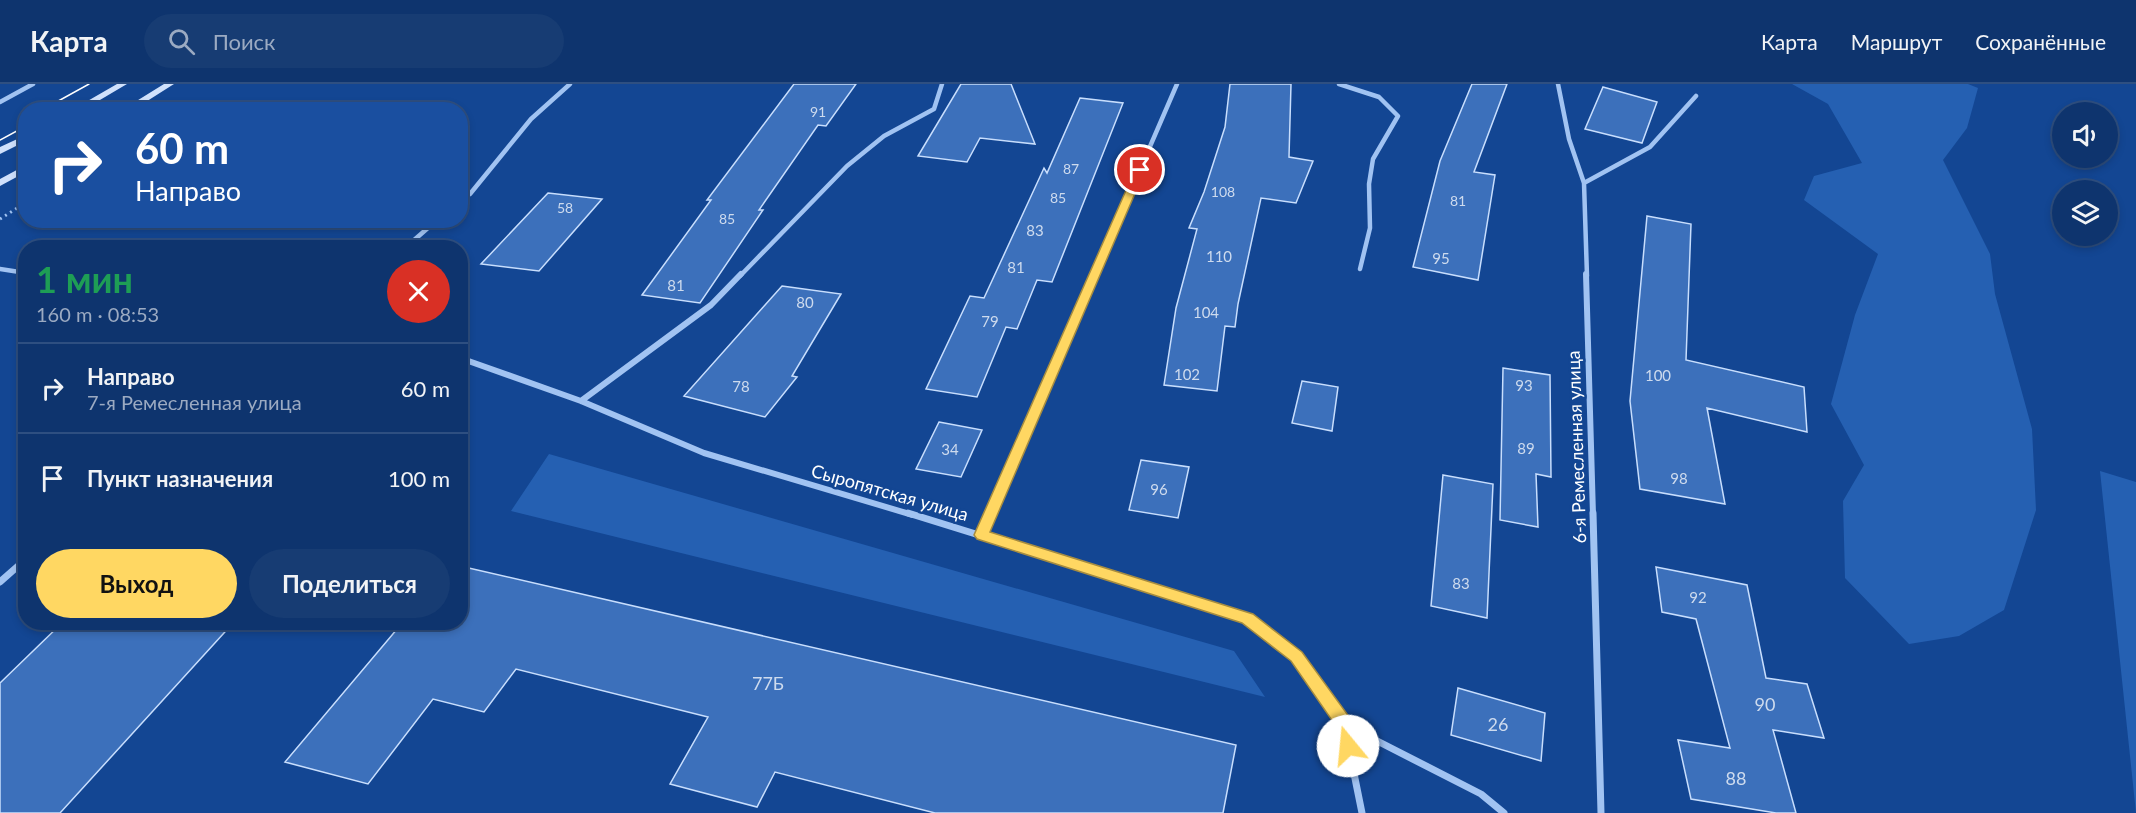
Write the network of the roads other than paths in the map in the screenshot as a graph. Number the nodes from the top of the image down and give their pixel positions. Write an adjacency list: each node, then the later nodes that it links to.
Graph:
1 (33, 84): 10 (street)
2 (123, 84): 11 (main road)
3 (170, 84): 12 (main road)
4 (570, 84): 18 (street)
5 (942, 84): 25 (street)
6 (1177, 84): 26 (street)
7 (1339, 84): 22 (street)
8 (1558, 84): 17 (street, 6-я Ремесленная улица)
9 (1696, 96): 17 (street)
10 (0, 102)
11 (90, 102)
12 (140, 102)
13 (18, 141): 14 (main road)
14 (0, 151)
15 (18, 173): 16 (main road)
16 (0, 183)
17 (1584, 183): 32 (street, 6-я Ремесленная улица)
18 (468, 195)
19 (428, 228): 20 (street)
20 (414, 240)
21 (0, 269): 23 (street)
22 (1360, 269)
23 (18, 272)
24 (468, 361): 25 (street, Сыропятская улица)
25 (581, 402): 26 (street, Сыропятская улица)
26 (982, 535): 29 (street, Сыропятская улица)
27 (18, 566): 28 (street)
28 (0, 582)
29 (1344, 724): 30 (street); 31 (street)
30 (1362, 813)
31 (1504, 813)
32 (1601, 813)

